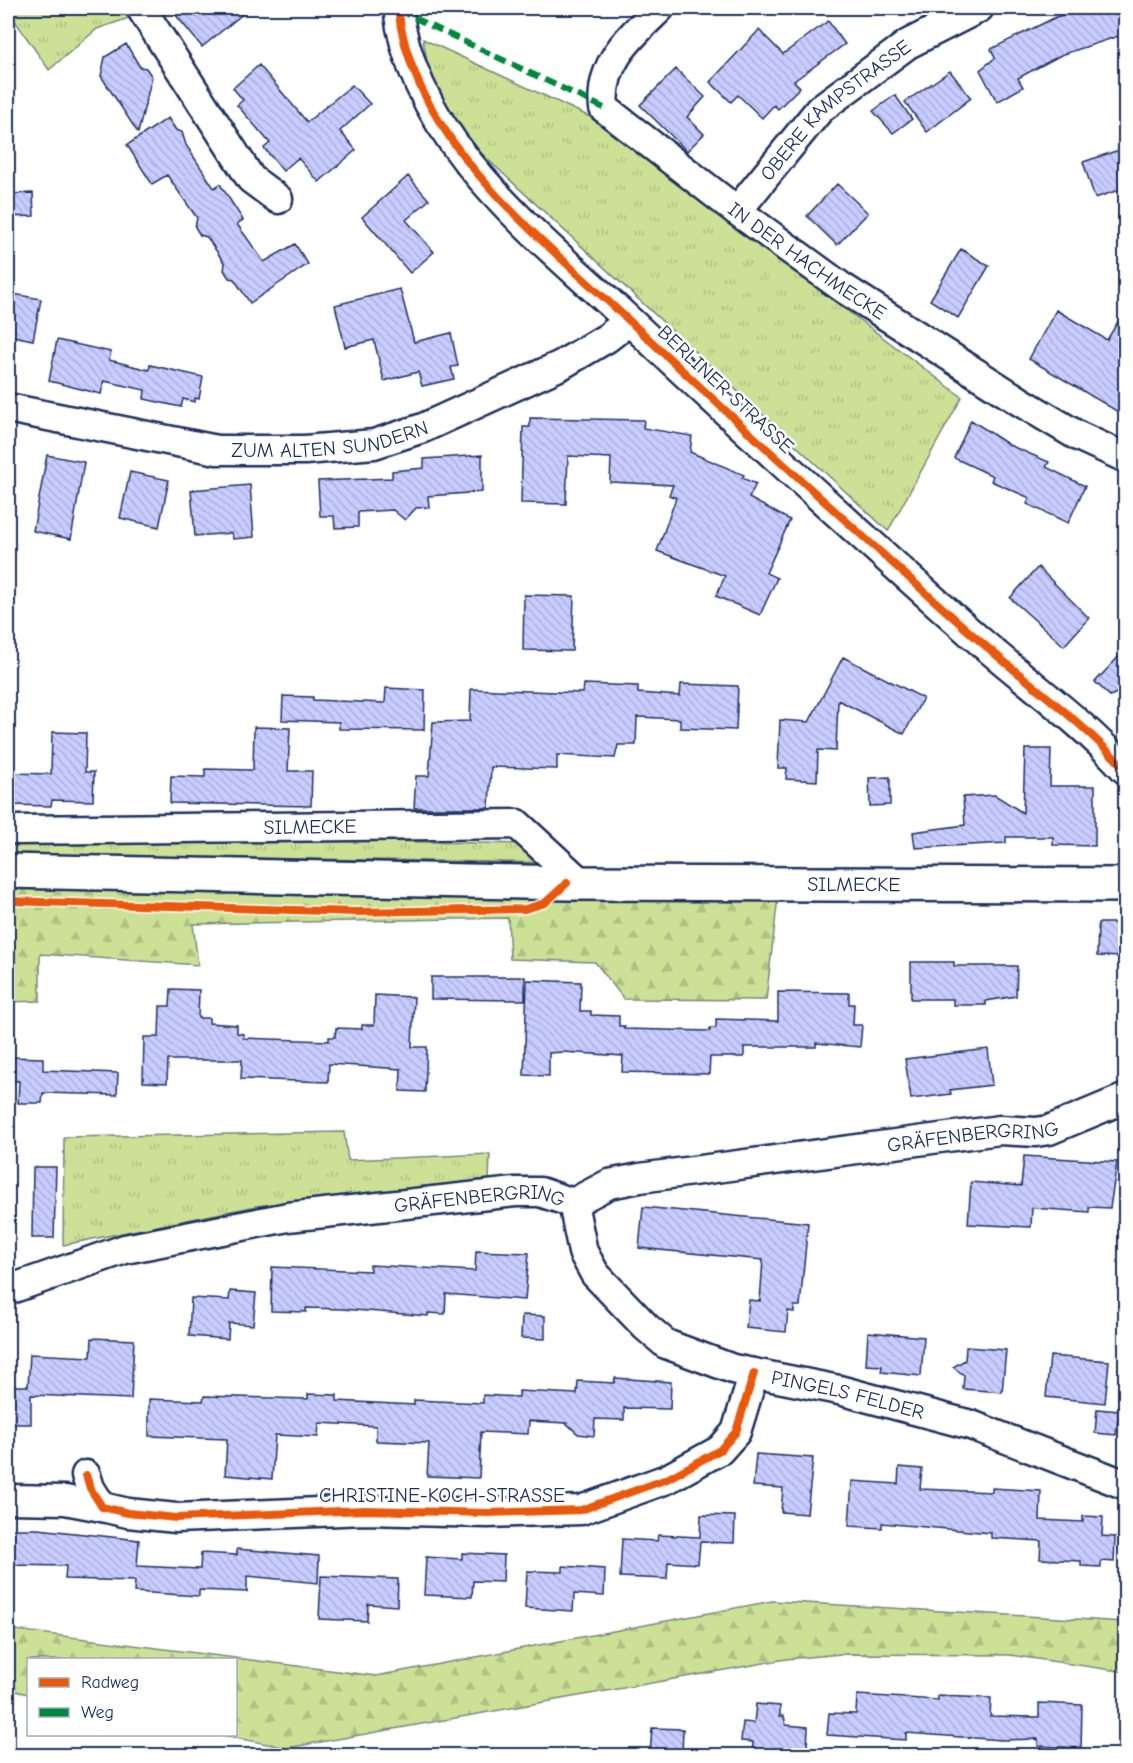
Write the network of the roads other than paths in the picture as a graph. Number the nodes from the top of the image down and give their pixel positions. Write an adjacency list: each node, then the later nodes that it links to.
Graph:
1 (141, 8): 5 (street)
2 (398, 8): 7 (street, BERLINER STRASSE)
3 (660, 8): 6 (street, IN DER HACHMECKE)
4 (979, 8): 6 (street, OBERE KAMPSTRASSE)
5 (278, 199)
6 (737, 211): 9 (street, IN DER HACHMECKE)
7 (629, 321): 8 (street, ZUM ALTEN SUNDERN); 10 (street, BERLINER STRASSE)
8 (8, 408)
9 (1125, 458)
10 (1113, 750): 11 (street, BERLINER STRASSE)
11 (1125, 770)
12 (13, 830): 13 (street, SILMECKE); 14 (street, SILMECKE)
13 (13, 871): 14 (main road, SILMECKE)
14 (581, 883): 15 (main road, SILMECKE)
15 (1125, 885)
16 (1125, 1098): 17 (street, GRÄFENBERGRING)
17 (573, 1203): 18 (street, GRÄFENBERGRING); 19 (street, PINGELS FELDER)
18 (8, 1290)
19 (754, 1373): 21 (street, PINGELS FELDER); 23 (street, CHRISTINE-KOCH-STRASSE)
20 (86, 1475): 23 (street)
21 (1125, 1485)
22 (8, 1499): 23 (street, CHRISTINE-KOCH-STRASSE)
23 (102, 1507)

